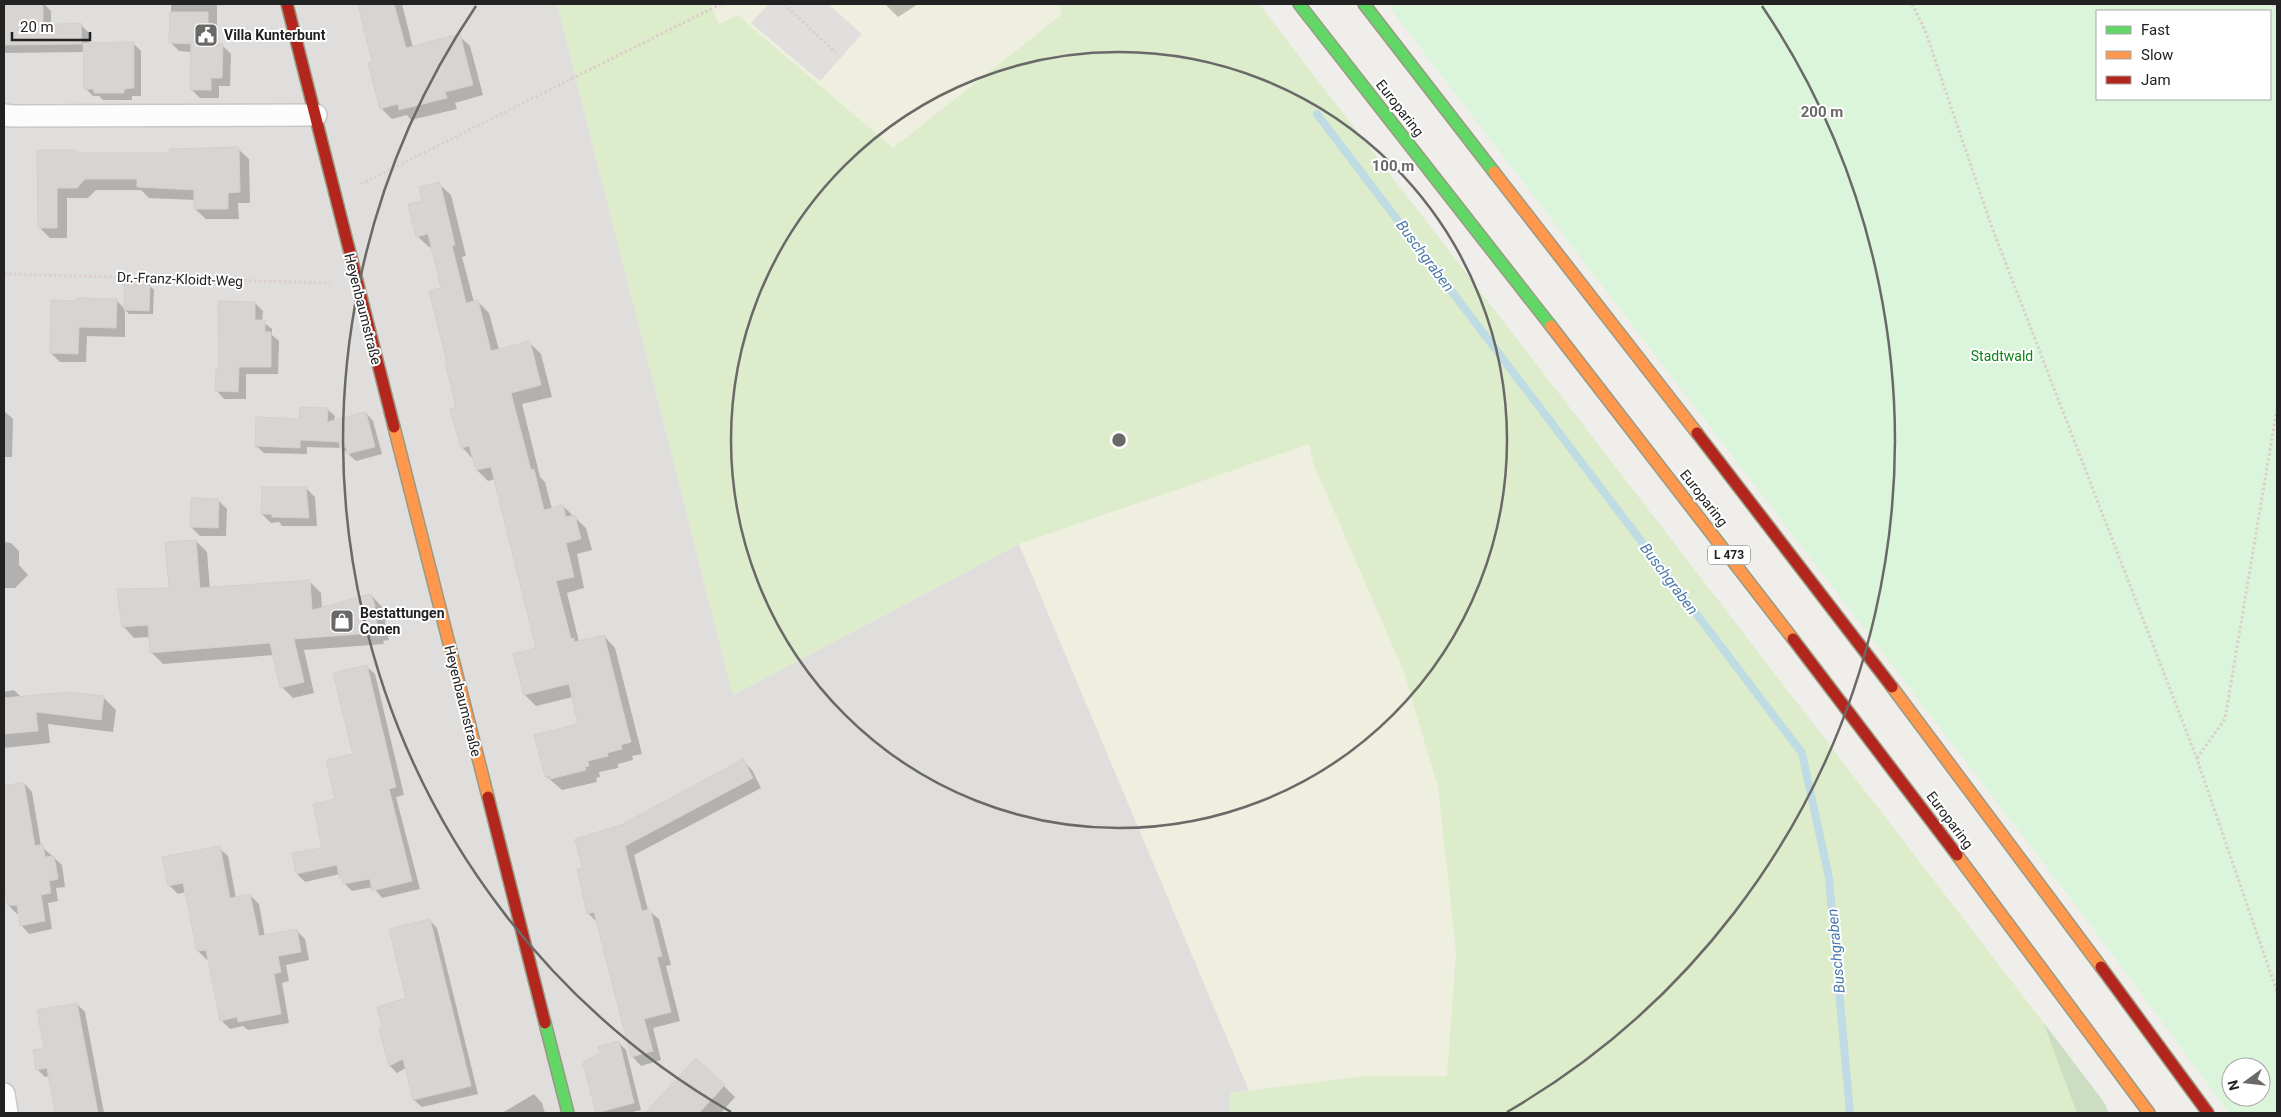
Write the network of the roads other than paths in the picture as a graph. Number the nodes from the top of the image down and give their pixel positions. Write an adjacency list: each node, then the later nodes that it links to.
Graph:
1 (287, 4): 5 (main road, Heyenbaumstraße)
2 (1299, 4): 9 (main road, Europaring / L 473)
3 (1364, 4): 10 (main road)
4 (4, 115): 5 (street)
5 (316, 115): 8 (main road, Heyenbaumstraße)
6 (4, 1094): 7 (street)
7 (7, 1113)
8 (568, 1113)
9 (2150, 1113)
10 (2208, 1113)

